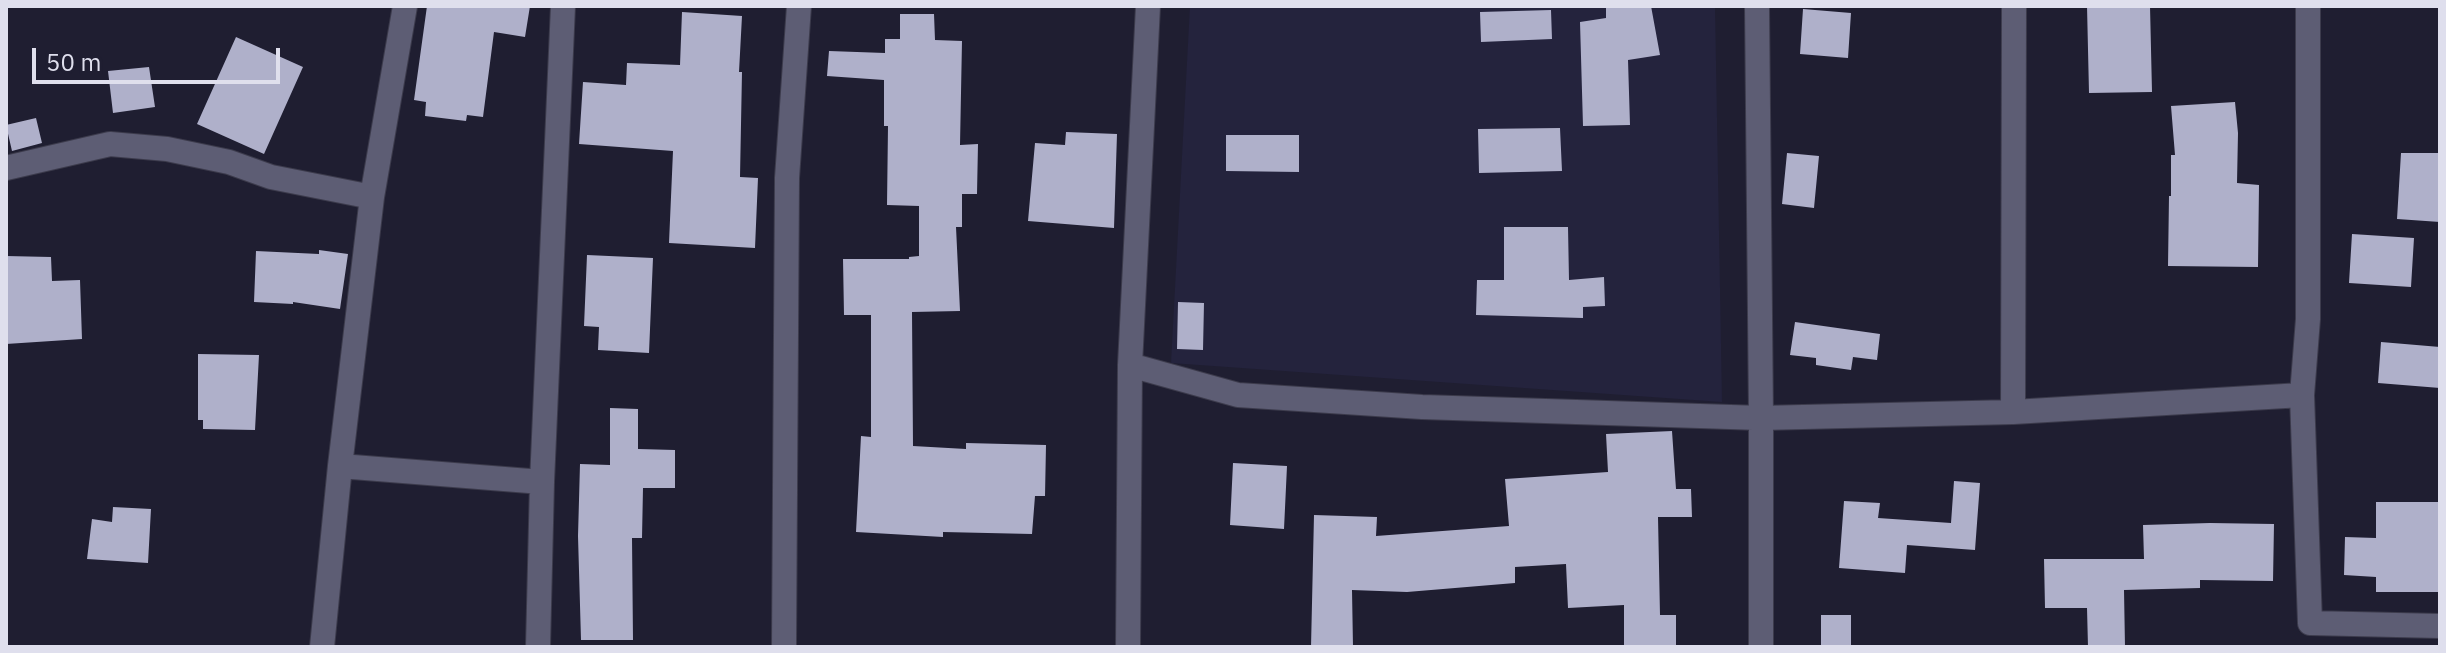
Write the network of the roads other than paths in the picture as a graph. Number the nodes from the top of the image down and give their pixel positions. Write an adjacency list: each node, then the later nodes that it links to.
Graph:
1 (405, 6): 9 (street)
2 (563, 6): 15 (street)
3 (799, 6): 19 (street)
4 (1148, 6): 10 (street)
5 (1757, 6): 13 (street)
6 (2014, 6): 12 (street)
7 (2308, 6): 11 (street)
8 (6, 168): 9 (street)
9 (372, 197): 14 (street)
10 (1130, 365): 13 (street); 20 (street)
11 (2302, 395): 12 (street); 16 (street)
12 (2013, 412): 13 (street)
13 (1761, 418): 21 (street)
14 (340, 466): 15 (street); 17 (street)
15 (542, 482): 18 (street)
16 (2440, 626)
17 (322, 647)
18 (538, 647)
19 (784, 647)
20 (1128, 647)
21 (1761, 647)

